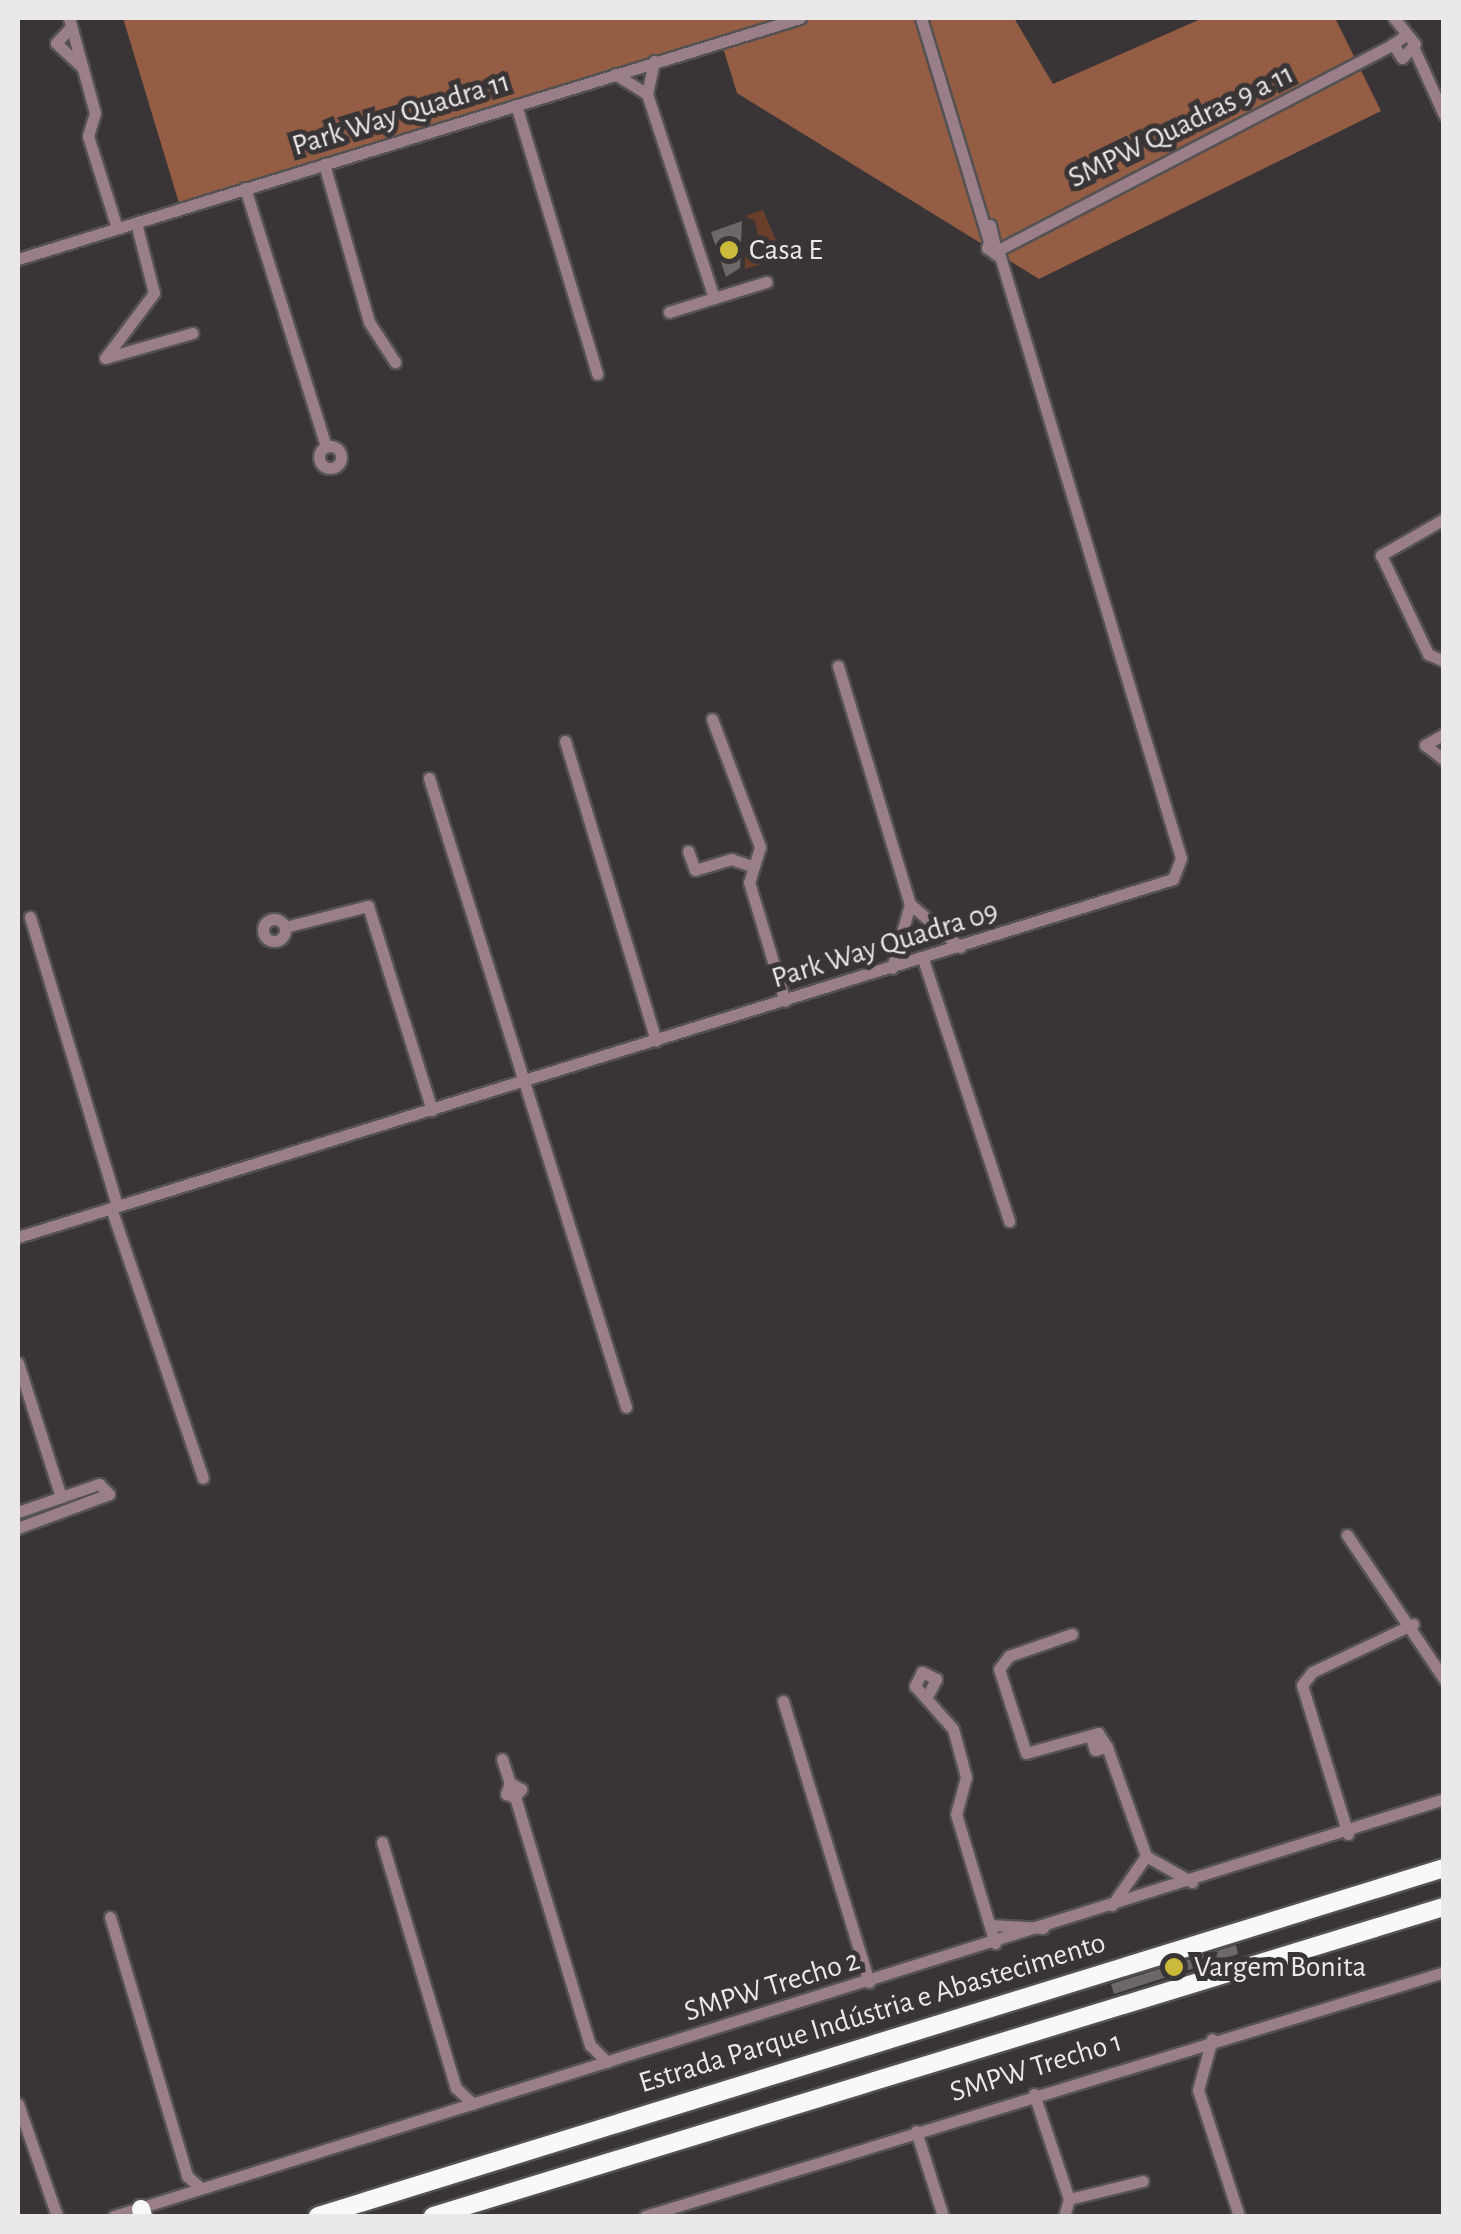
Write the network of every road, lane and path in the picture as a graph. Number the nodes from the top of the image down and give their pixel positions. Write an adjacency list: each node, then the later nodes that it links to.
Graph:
1 (800, 18): 7 (street, Park Way Quadra 11)
2 (921, 18): 18 (street)
3 (1392, 18): 5 (street)
4 (70, 22): 9 (street); 9 (street)
5 (1398, 40): 6 (street); 6 (street); 8 (street, SMPW Quadras 9 a 11)
6 (1406, 55): 8 (street, SMPW Quadras 9 a 11); 13 (street)
7 (654, 61): 10 (street, Park Way Quadra 11); 11 (street)
8 (1361, 66): 18 (street, SMPW Quadras 9 a 11)
9 (82, 68): 17 (street)
10 (615, 74): 11 (street); 12 (street, Park Way Quadra 11)
11 (647, 94): 21 (street)
12 (516, 104): 14 (street, Park Way Quadra 11); 25 (street)
13 (1444, 115)
14 (324, 164): 15 (street, Park Way Quadra 11); 24 (street)
15 (245, 188): 16 (street, Park Way Quadra 11); 26 (street)
16 (136, 222): 17 (street, Park Way Quadra 11); 23 (street)
17 (117, 228): 19 (street, Park Way Quadra 11)
18 (995, 245): 42 (street, Park Way Quadra 09)
19 (18, 259)
20 (766, 282): 21 (street)
21 (714, 298): 22 (street)
22 (670, 312)
23 (193, 332)
24 (395, 362)
25 (597, 374)
26 (326, 447)
27 (1444, 520): 28 (street)
28 (1444, 661)
29 (838, 666): 37 (street)
30 (712, 719): 36 (street)
31 (1444, 734): 33 (street)
32 (565, 741): 46 (street)
33 (1444, 760)
34 (430, 778): 47 (street)
35 (688, 851): 36 (street)
36 (754, 866): 45 (street)
37 (910, 904): 39 (street); 41 (street)
38 (30, 917): 49 (street)
39 (928, 923): 41 (street); 42 (street)
40 (285, 927): 48 (street)
41 (906, 929): 44 (street)
42 (960, 948): 43 (street, Park Way Quadra 09)
43 (922, 959): 44 (street, Park Way Quadra 09); 50 (street)
44 (892, 968): 45 (street, Park Way Quadra 09)
45 (785, 1002): 46 (street, Park Way Quadra 09)
46 (656, 1041): 47 (street, Park Way Quadra 09)
47 (522, 1082): 48 (street, Park Way Quadra 09); 53 (street)
48 (432, 1110): 49 (street, Park Way Quadra 09)
49 (118, 1205): 51 (street, Park Way Quadra 09); 54 (street)
50 (1009, 1221)
51 (18, 1237)
52 (18, 1363): 55 (street)
53 (626, 1407)
54 (203, 1478)
55 (61, 1497): 56 (street); 57 (street)
56 (18, 1512)
57 (18, 1528)
58 (1347, 1535): 59 (street)
59 (1413, 1624): 61 (street); 66 (street)
60 (1072, 1634): 68 (street)
61 (1444, 1678)
62 (929, 1693): 74 (street)
63 (784, 1701): 78 (street)
64 (502, 1759): 80 (street)
65 (1444, 1799): 66 (street, SMPW Trecho 2)
66 (1348, 1834): 70 (street, SMPW Trecho 2)
67 (382, 1842): 83 (street)
68 (1146, 1856): 70 (street); 71 (street)
69 (1444, 1868): 99 (highway, Estrada Parque Indústria e Abastecimento)
70 (1192, 1882): 71 (street, SMPW Trecho 2)
71 (1109, 1908): 75 (street, SMPW Trecho 2)
72 (1444, 1908): 100 (highway)
73 (110, 1917): 89 (street)
74 (990, 1925): 75 (street); 76 (street)
75 (1044, 1928): 76 (street, SMPW Trecho 2)
76 (995, 1943): 78 (street, SMPW Trecho 2)
77 (1444, 1972): 79 (street, SMPW Trecho 1)
78 (868, 1982): 81 (street, SMPW Trecho 2)
79 (1212, 2039): 84 (street, SMPW Trecho 1); 103 (street)
80 (591, 2047): 81 (street); 82 (street)
81 (607, 2062): 82 (street, SMPW Trecho 2)
82 (589, 2068): 86 (street, SMPW Trecho 2)
83 (456, 2088): 86 (street); 87 (street)
84 (1034, 2094): 88 (street, SMPW Trecho 1); 93 (street)
85 (18, 2104): 96 (street)
86 (474, 2104): 87 (street, SMPW Trecho 2)
87 (451, 2110): 91 (street, SMPW Trecho 2)
88 (916, 2131): 94 (street, SMPW Trecho 1); 101 (street)
89 (187, 2176): 91 (street); 92 (street)
90 (1143, 2181): 93 (street)
91 (201, 2188): 92 (street, SMPW Trecho 2)
92 (180, 2195): 95 (street, SMPW Trecho 2)
93 (1069, 2199): 102 (street)
94 (675, 2212): 97 (street, SMPW Trecho 1)
95 (139, 2213): 98 (street, SMPW Trecho 2)
96 (51, 2214)
97 (654, 2215)
98 (114, 2216)
99 (318, 2216)
100 (434, 2216)
101 (943, 2216)
102 (1064, 2216)
103 (1239, 2216)

